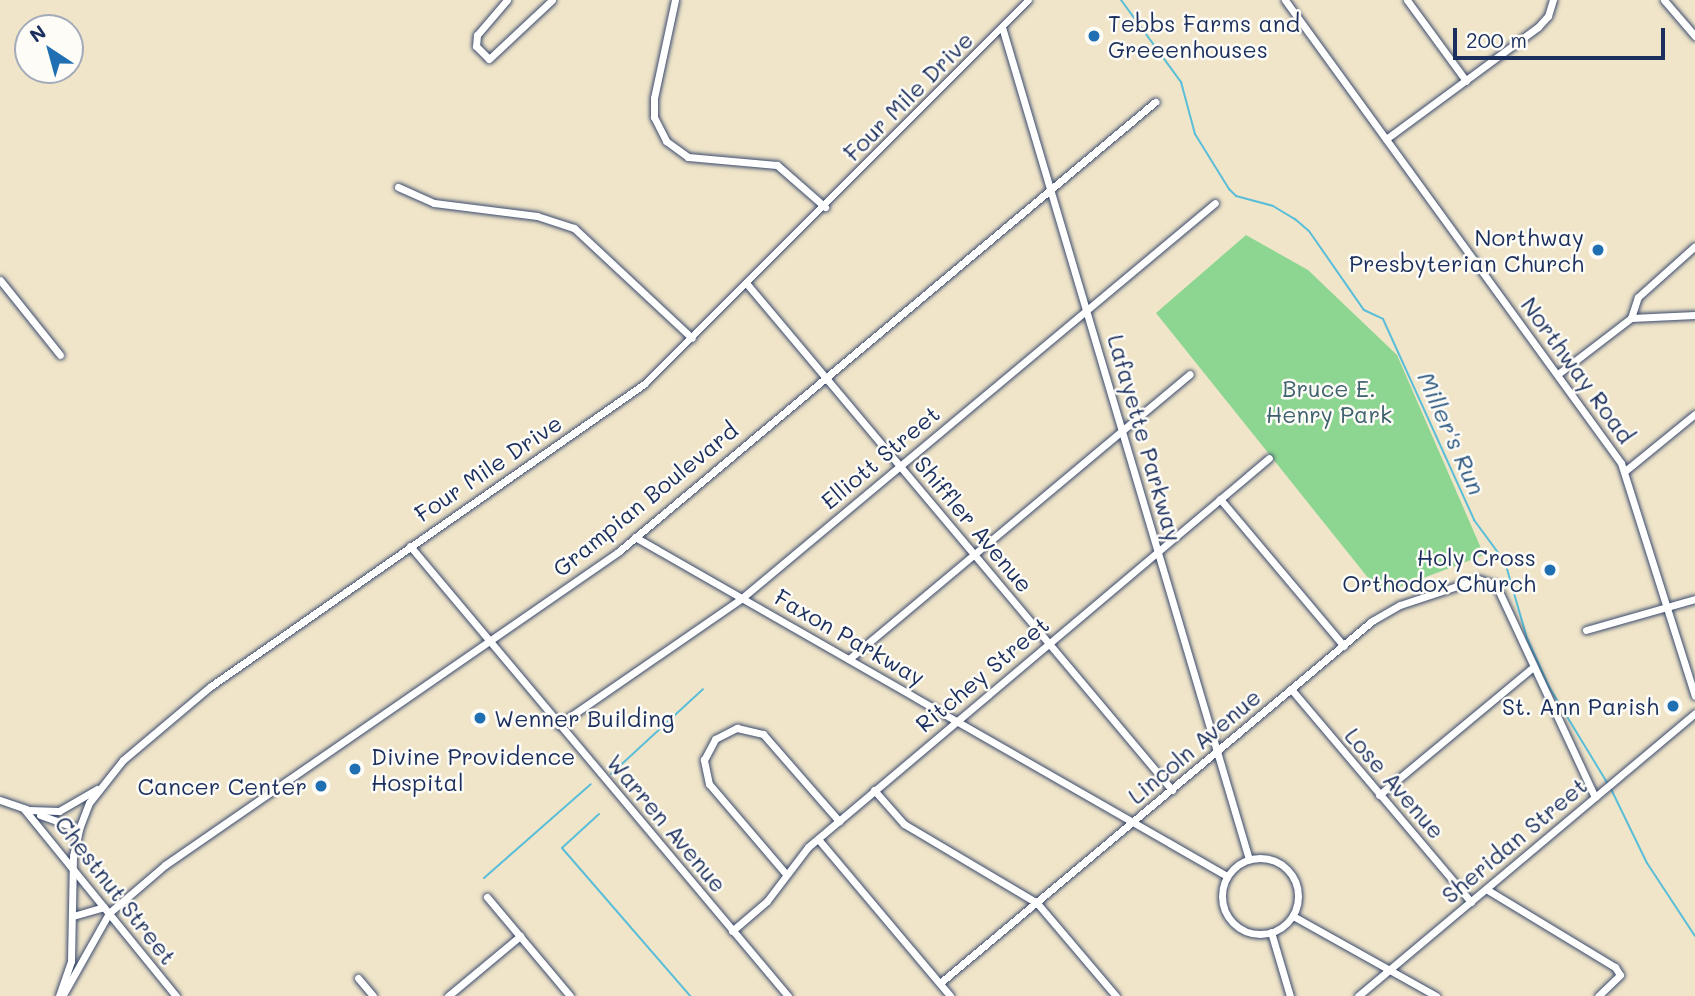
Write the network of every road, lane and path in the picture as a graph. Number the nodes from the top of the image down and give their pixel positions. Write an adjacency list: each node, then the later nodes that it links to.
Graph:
1 (507, 0): 2 (street)
2 (552, 0)
3 (675, 0): 17 (street)
4 (1028, 0): 9 (street, Four Mile Drive)
5 (1285, 0): 13 (street, Northway Road)
6 (1407, 0): 11 (street)
7 (1553, 0): 11 (street)
8 (1664, 0): 10 (street)
9 (1002, 27): 15 (street, Lafayette Parkway); 17 (street, Four Mile Drive)
10 (1695, 36)
11 (1466, 81): 13 (street)
12 (1155, 102): 15 (street, Grampian Boulevard)
13 (1386, 139): 27 (street, Northway Road)
14 (397, 187): 24 (street)
15 (1051, 188): 21 (street, Lafayette Parkway); 28 (street, Grampian Boulevard)
16 (1215, 203): 21 (street, Elliott Street)
17 (825, 207): 20 (street, Four Mile Drive)
18 (1695, 246): 23 (street)
19 (0, 280): 25 (street)
20 (747, 284): 24 (street, Four Mile Drive); 28 (street, Shiffler Avenue)
21 (1087, 309): 30 (street, Lafayette Parkway); 32 (street, Elliott Street)
22 (1695, 315): 23 (street)
23 (1631, 318): 27 (street)
24 (692, 338): 36 (street, Four Mile Drive)
25 (60, 355)
26 (1190, 374): 30 (street)
27 (1558, 374): 33 (street, Northway Road)
28 (826, 377): 32 (street, Shiffler Avenue); 35 (street, Grampian Boulevard)
29 (1695, 414): 33 (street)
30 (1122, 430): 37 (street, Lafayette Parkway); 38 (street)
31 (1269, 458): 34 (street, Ritchey Street)
32 (900, 465): 38 (street, Shiffler Avenue); 39 (street, Elliott Street)
33 (1625, 471): 41 (street, Northway Road)
34 (1220, 499): 37 (street, Ritchey Street); 45 (street)
35 (635, 537): 39 (street, Faxon Parkway); 43 (street, Grampian Boulevard)
36 (410, 546): 43 (street, Warren Avenue); 54 (street, Four Mile Drive)
37 (1158, 551): 44 (street, Ritchey Street); 53 (street, Lafayette Parkway)
38 (974, 554): 44 (street, Shiffler Avenue); 46 (street)
39 (742, 598): 46 (street, Faxon Parkway); 52 (street, Elliott Street)
40 (1695, 599): 41 (street)
41 (1667, 606): 42 (street); 49 (street, Northway Road)
42 (1586, 630)
43 (488, 641): 52 (street, Warren Avenue); 73 (street, Grampian Boulevard)
44 (1049, 643): 51 (street, Ritchey Street); 56 (street, Shiffler Avenue)
45 (1344, 646): 47 (street, Lincoln Avenue); 48 (street, Lincoln Avenue)
46 (849, 659): 51 (street, Faxon Parkway)
47 (1532, 668): 57 (street); 58 (street)
48 (1291, 689): 53 (street, Lincoln Avenue); 57 (street, Lose Avenue)
49 (1695, 696)
50 (1695, 713): 58 (street, Sheridan Street)
51 (956, 720): 55 (street, Ritchey Street); 62 (street, Faxon Parkway)
52 (558, 725): 76 (street, Warren Avenue)
53 (1217, 751): 56 (street, Lincoln Avenue); 65 (street, Lafayette Parkway)
54 (101, 786): 60 (street); 63 (street, Four Mile Drive)
55 (874, 790): 61 (street, Ritchey Street); 72 (street)
56 (1172, 790): 62 (street, Lincoln Avenue)
57 (1379, 795): 71 (street, Lose Avenue)
58 (1595, 797): 69 (street, Sheridan Street)
59 (0, 800): 60 (street)
60 (24, 809): 63 (street); 66 (street, Chestnut Street)
61 (839, 821): 64 (street, Ritchey Street); 67 (street)
62 (1133, 823): 68 (street, Faxon Parkway); 72 (street, Lincoln Avenue)
63 (79, 829): 66 (street, Four Mile Drive)
64 (818, 839): 67 (street, Ritchey Street); 81 (street)
65 (1249, 859): 68 (street); 75 (street)
66 (72, 866): 73 (street, Chestnut Street); 74 (street, Four Mile Drive)
67 (786, 874): 76 (street, Ritchey Street)
68 (1227, 876): 77 (street)
69 (1486, 889): 71 (street, Sheridan Street); 93 (street)
70 (487, 897): 78 (street)
71 (1471, 902): 79 (street, Sheridan Street)
72 (1037, 903): 81 (street, Lincoln Avenue); 89 (street)
73 (107, 910): 74 (street); 82 (street, Grampian Boulevard); 83 (street, Chestnut Street)
74 (73, 916): 82 (street, Four Mile Drive)
75 (1293, 916): 77 (street); 79 (street)
76 (732, 931): 87 (street, Warren Avenue)
77 (1271, 932): 90 (street)
78 (520, 936): 85 (street); 86 (street)
79 (1390, 969): 91 (street, Sheridan Street); 92 (street)
80 (358, 978): 84 (street)
81 (940, 983): 88 (street)
82 (61, 996)
83 (176, 996)
84 (373, 996)
85 (449, 996)
86 (570, 996)
87 (789, 996)
88 (950, 996)
89 (1116, 996)
90 (1290, 996)
91 (1358, 996)
92 (1436, 996)
93 (1598, 996)

